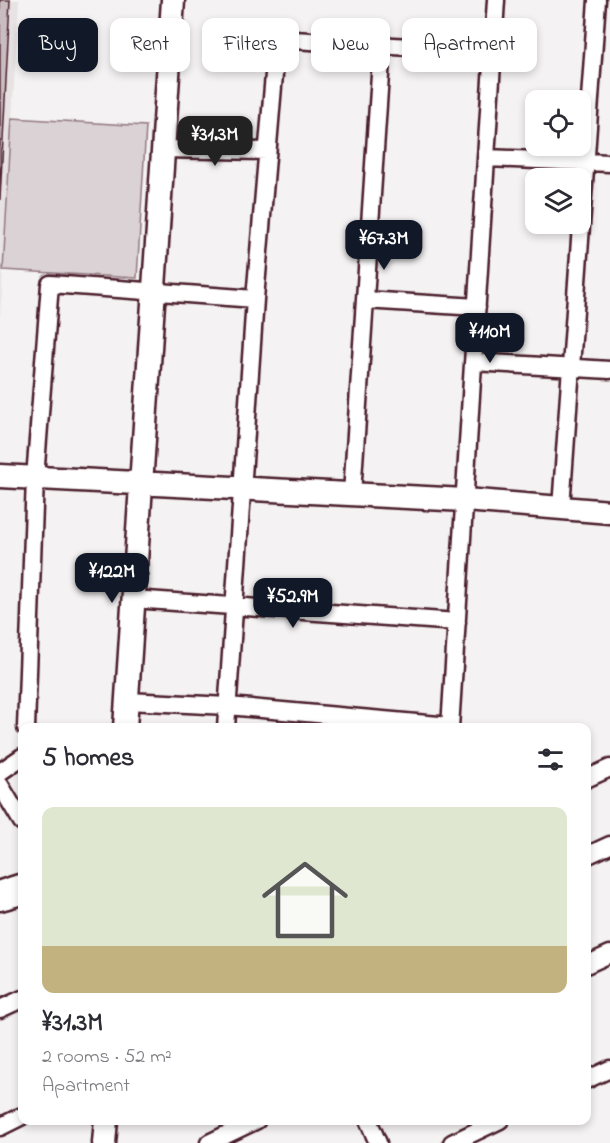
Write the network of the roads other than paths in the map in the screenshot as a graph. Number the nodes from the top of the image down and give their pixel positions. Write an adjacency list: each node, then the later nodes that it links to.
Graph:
1 (173, 0): 8 (street)
2 (496, 0): 4 (street)
3 (597, 0): 11 (street)
4 (495, 18)
5 (311, 41): 9 (street)
6 (380, 72): 15 (street)
7 (492, 72): 10 (street)
8 (163, 149): 9 (street); 13 (street)
9 (267, 151): 14 (street)
10 (486, 158): 11 (street); 16 (street)
11 (585, 161): 12 (street); 18 (street)
12 (610, 163)
13 (153, 292): 14 (street); 21 (street); 22 (street)
14 (255, 299): 23 (street)
15 (365, 300): 16 (street); 24 (street)
16 (477, 307): 17 (street)
17 (473, 362): 18 (street); 25 (street)
18 (570, 368): 19 (street); 26 (street)
19 (610, 370)
20 (0, 476): 21 (street)
21 (35, 478): 22 (street); 33 (street)
22 (140, 484): 23 (street); 28 (street)
23 (243, 489): 24 (street); 29 (street)
24 (352, 495): 25 (street)
25 (465, 500): 26 (street); 30 (street)
26 (561, 508): 27 (street)
27 (610, 512)
28 (133, 599): 29 (street); 31 (street)
29 (235, 608): 30 (street); 32 (street)
30 (457, 622): 37 (street)
31 (127, 701): 32 (street); 34 (street)
32 (228, 706): 35 (street); 36 (street)
33 (27, 723)
34 (125, 723)
35 (226, 723)
36 (408, 723)
37 (450, 723)
38 (18, 760): 40 (street)
39 (610, 768): 41 (street)
40 (0, 772)
41 (591, 777)
42 (0, 785): 43 (street)
43 (18, 815)
44 (610, 845): 45 (street)
45 (591, 854)
46 (18, 883): 47 (street)
47 (0, 889)
48 (18, 897): 49 (street)
49 (0, 902)
50 (610, 954): 51 (street)
51 (591, 963)
52 (18, 1001): 53 (street)
53 (0, 1009)
54 (610, 1069): 55 (street)
55 (591, 1078)
56 (18, 1118): 61 (street)
57 (106, 1125): 62 (street)
58 (247, 1125): 63 (street)
59 (370, 1125): 64 (street)
60 (490, 1125): 65 (street)
61 (0, 1127)
62 (104, 1143)
63 (210, 1143)
64 (378, 1143)
65 (452, 1143)

